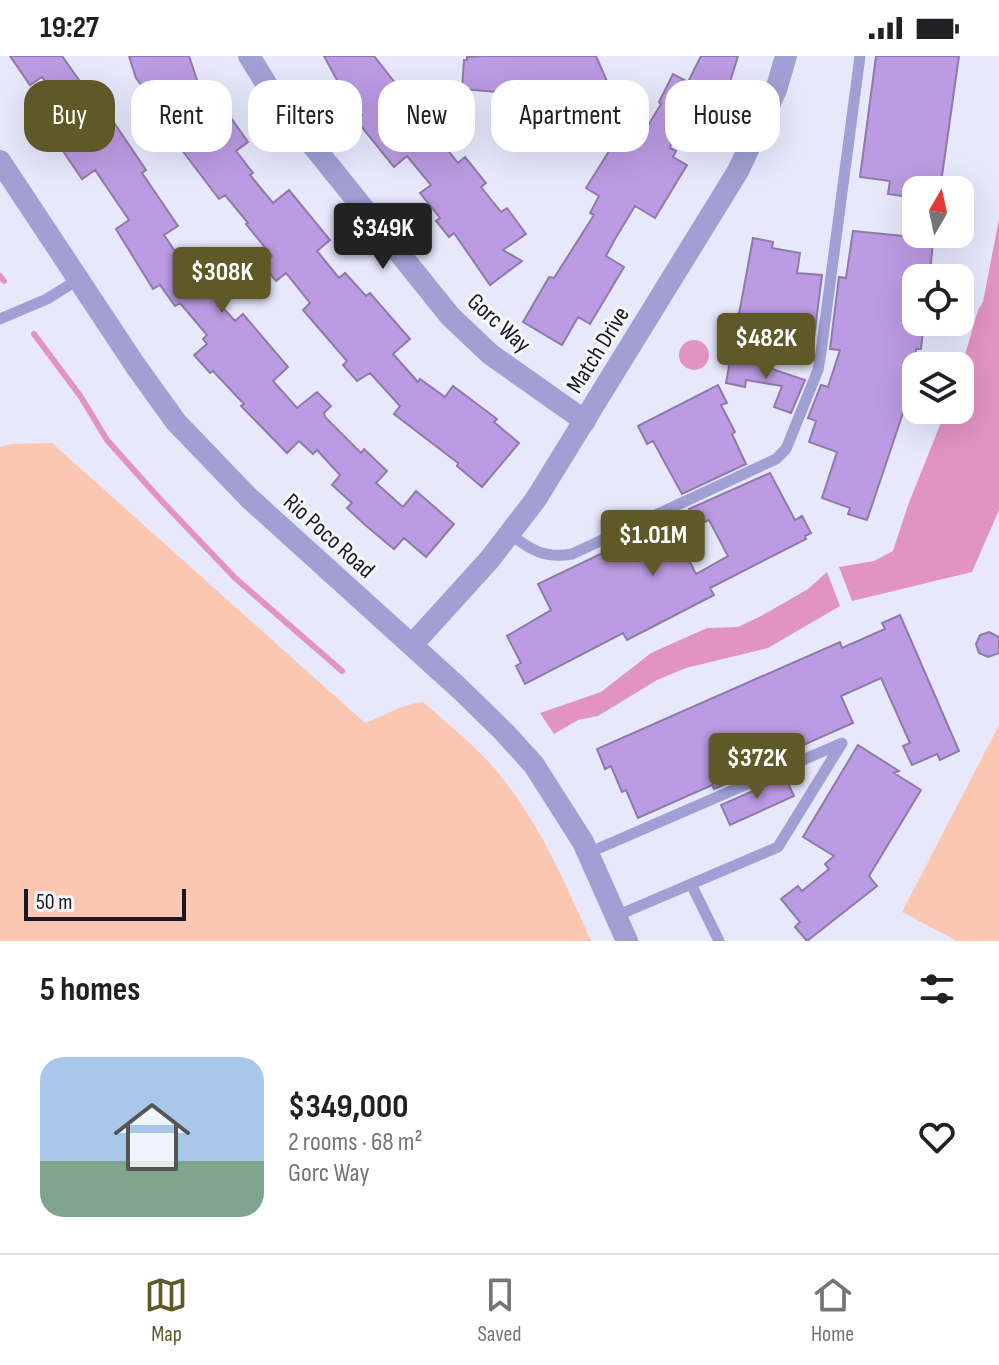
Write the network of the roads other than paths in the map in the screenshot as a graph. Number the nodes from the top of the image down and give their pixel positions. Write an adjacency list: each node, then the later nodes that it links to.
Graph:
1 (249, 56): 7 (street, Gorc Way)
2 (786, 56): 7 (street, Match Drive)
3 (860, 56): 8 (lane)
4 (0, 161): 5 (street, Rio Poco Road)
5 (79, 279): 6 (lane); 9 (street, Rio Poco Road)
6 (0, 319)
7 (585, 421): 8 (street, Match Drive)
8 (510, 534): 9 (street, Match Drive)
9 (412, 645): 10 (street, Rio Poco Road)
10 (588, 853): 11 (lane); 12 (street, Rio Poco Road)
11 (691, 884): 12 (lane); 14 (lane)
12 (616, 916): 13 (street, Rio Poco Road)
13 (627, 941)
14 (719, 941)

